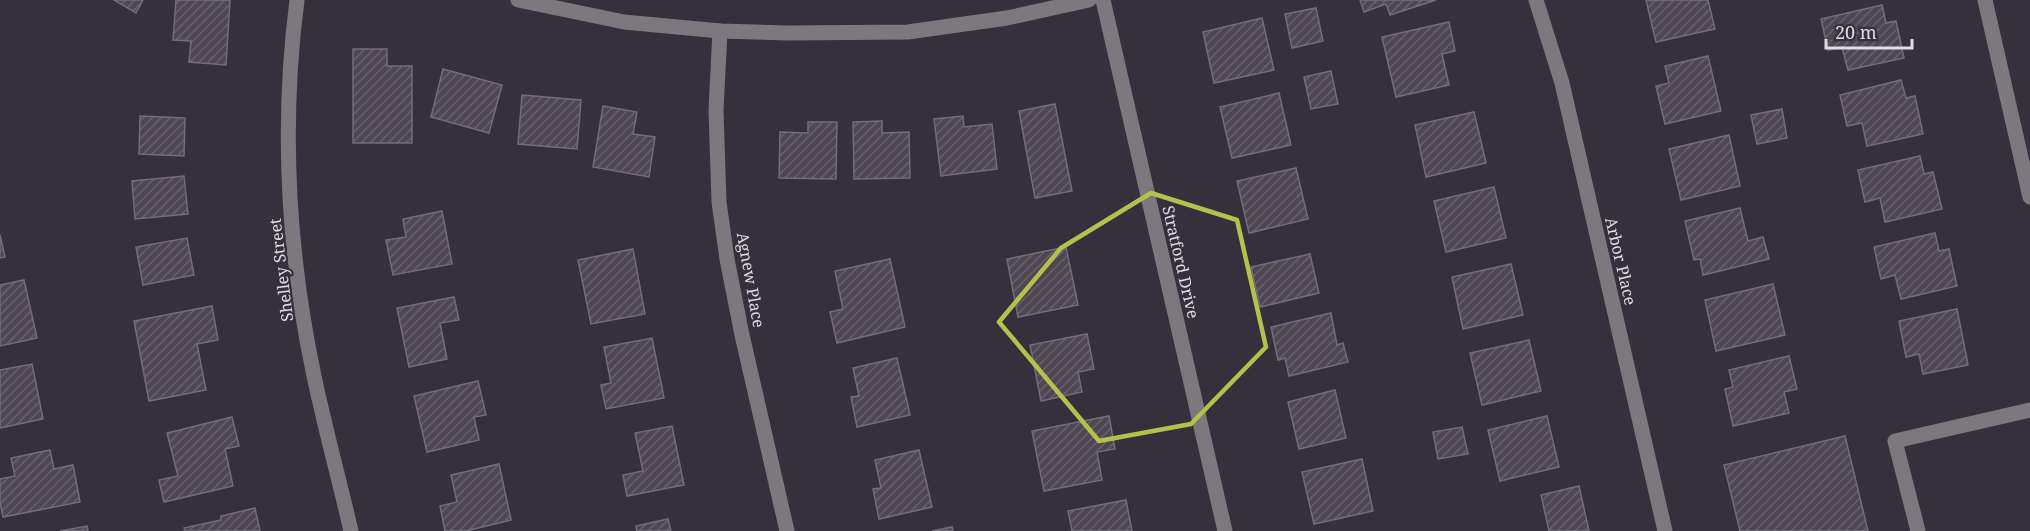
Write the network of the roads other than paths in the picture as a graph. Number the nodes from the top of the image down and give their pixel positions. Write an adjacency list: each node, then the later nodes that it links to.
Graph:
1 (297, 0): 10 (street, Shelley Street)
2 (518, 0): 7 (street)
3 (1089, 0): 7 (street)
4 (1103, 0): 12 (street, Stratford Drive)
5 (1536, 0): 13 (street, Arbor Place)
6 (1985, 0): 8 (street)
7 (720, 31): 11 (street, Agnew Place)
8 (2030, 197)
9 (2030, 410): 14 (street)
10 (351, 531)
11 (788, 531)
12 (1225, 531)
13 (1665, 531)
14 (1918, 531)

